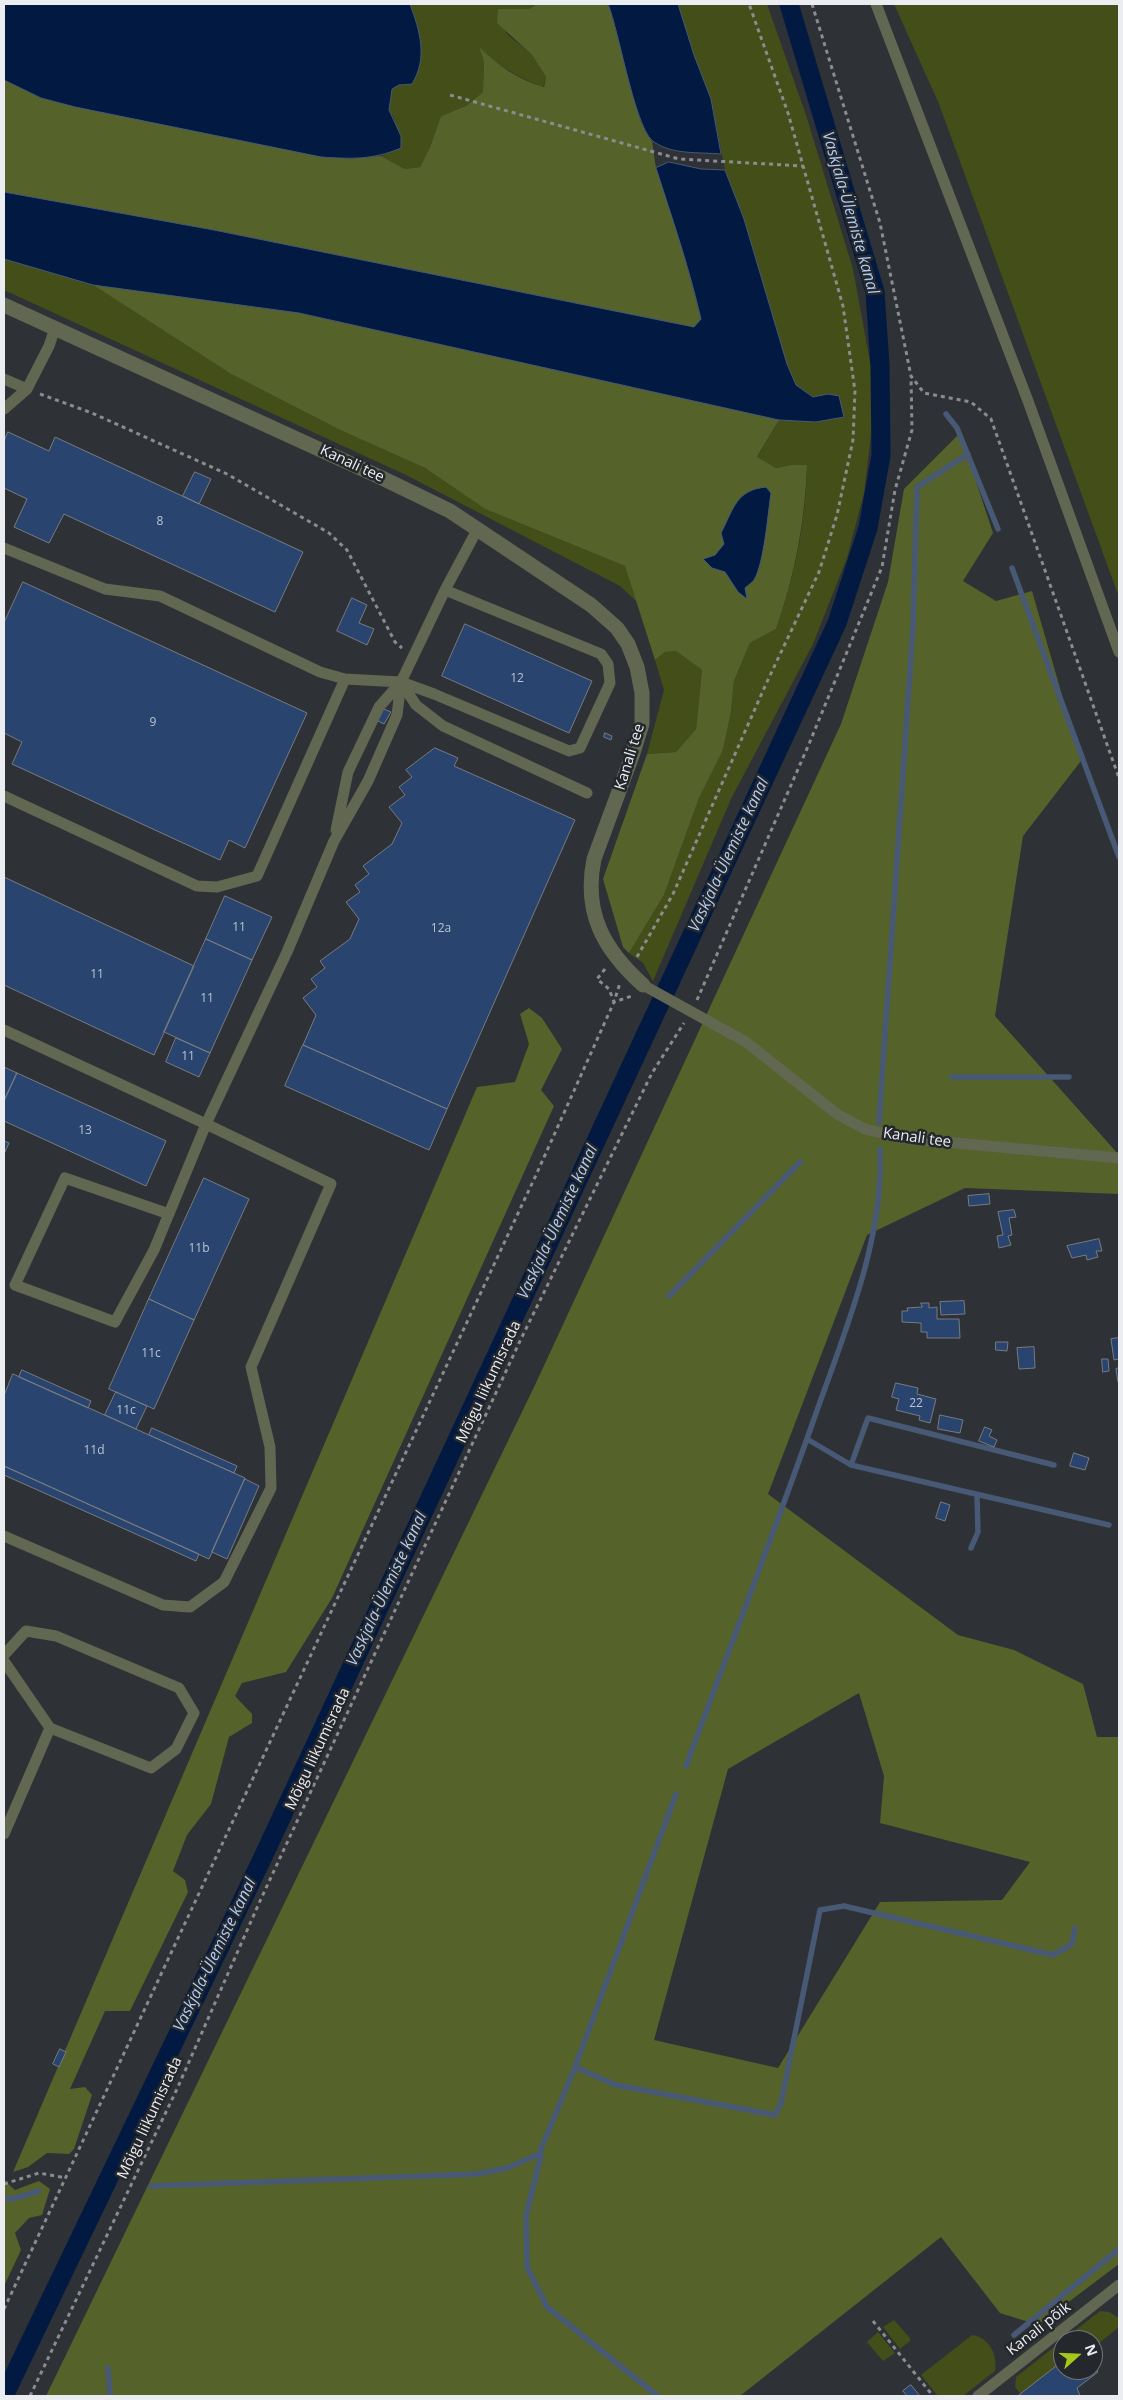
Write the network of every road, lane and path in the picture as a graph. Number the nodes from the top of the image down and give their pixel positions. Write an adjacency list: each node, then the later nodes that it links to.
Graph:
1 (750, 4): 5 (path)
2 (812, 4): 8 (path, Mõigu liikumisrada)
3 (876, 4): 15 (lane)
4 (450, 95): 5 (path)
5 (803, 166): 24 (path)
6 (4, 305): 7 (street, Kanali tee)
7 (55, 328): 10 (lane); 12 (street, Kanali tee)
8 (911, 376): 19 (path); 27 (path, Mõigu liikumisrada)
9 (4, 379): 10 (lane)
10 (27, 389): 11 (lane); 16 (path)
11 (4, 410)
12 (477, 530): 14 (lane); 23 (street, Kanali tee)
13 (4, 548): 17 (lane)
14 (445, 590): 16 (lane); 18 (lane)
15 (1119, 652)
16 (412, 656): 18 (lane)
17 (345, 679): 18 (lane); 21 (lane)
18 (401, 682): 20 (lane); 22 (lane); 22 (lane)
19 (1119, 778)
20 (587, 793)
21 (4, 796)
22 (334, 841): 29 (lane)
23 (614, 955): 24 (street, Kanali tee); 26 (path)
24 (626, 970): 25 (street, Kanali tee); 26 (path)
25 (643, 985): 26 (path); 27 (lane, Kanali tee)
26 (614, 1002): 37 (path)
27 (692, 1011): 30 (lane, Kanali tee); 42 (path, Mõigu liikumisrada)
28 (4, 1030): 29 (lane)
29 (206, 1124): 31 (lane); 32 (lane)
30 (1119, 1158)
31 (169, 1214): 31 (lane)
32 (4, 1536)
33 (4, 1655): 35 (lane)
34 (4, 1661): 35 (lane)
35 (50, 1728): 36 (lane)
36 (4, 1834)
37 (66, 2178): 38 (path); 40 (path)
38 (4, 2184)
39 (1119, 2285): 44 (lane, Kanali põik)
40 (4, 2309)
41 (873, 2321): 43 (path)
42 (30, 2396)
43 (933, 2396)
44 (978, 2396)

